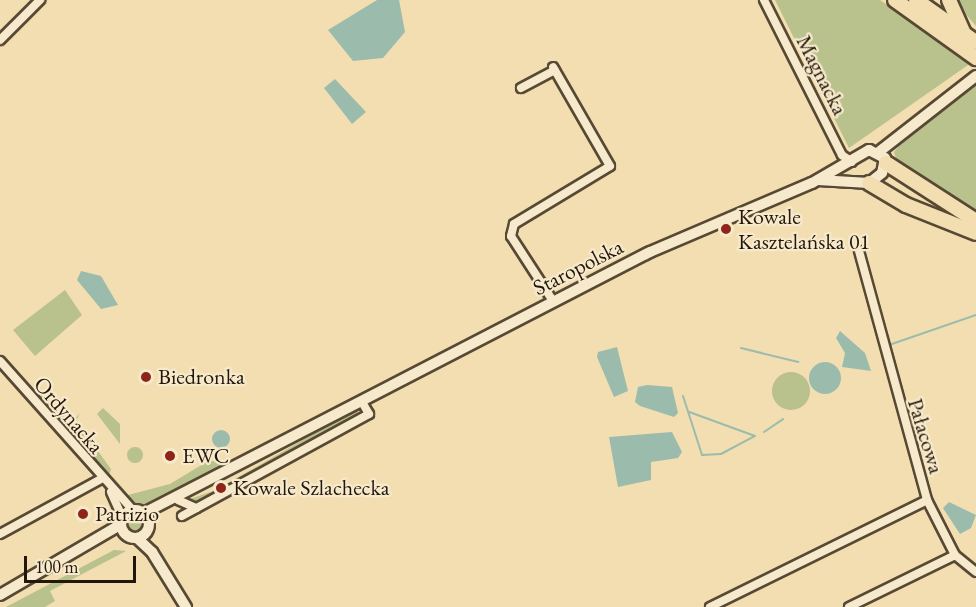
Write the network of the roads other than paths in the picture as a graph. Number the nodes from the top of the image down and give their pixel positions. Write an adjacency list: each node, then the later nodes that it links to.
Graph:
1 (40, 0): 7 (street)
2 (764, 0): 13 (street, Magnacka)
3 (895, 0): 9 (highway)
4 (916, 0): 6 (highway)
5 (950, 0): 6 (highway)
6 (964, 33): 8 (highway)
7 (0, 40)
8 (976, 42)
9 (976, 58)
10 (976, 76): 12 (main road)
11 (521, 88): 19 (street)
12 (883, 157): 13 (main road, Staropolska); 15 (main road); 16 (highway)
13 (852, 162): 14 (main road, Staropolska); 15 (main road)
14 (818, 180): 15 (main road, Staropolska); 19 (main road, Staropolska)
15 (863, 182): 17 (highway)
16 (976, 221)
17 (976, 233)
18 (859, 251): 25 (street, Pałacowa)
19 (553, 301): 21 (main road, Staropolska)
20 (0, 361): 22 (street, Ordynacka)
21 (362, 402): 24 (main road, Staropolska); 26 (street)
22 (101, 479): 23 (street, Ordynacka); 30 (street)
23 (111, 492): 27 (street, Ordynacka); 29 (street, Ordynacka)
24 (178, 500): 26 (street); 29 (main road, Staropolska)
25 (927, 500): 31 (street); 35 (street, Pałacowa)
26 (195, 508): 28 (street)
27 (132, 509): 29 (main road)
28 (182, 516)
29 (135, 526): 33 (main road, Staropolska); 34 (main road)
30 (0, 534)
31 (956, 555): 32 (street); 36 (street)
32 (976, 572)
33 (0, 595)
34 (186, 607)
35 (710, 607)
36 (849, 607)

